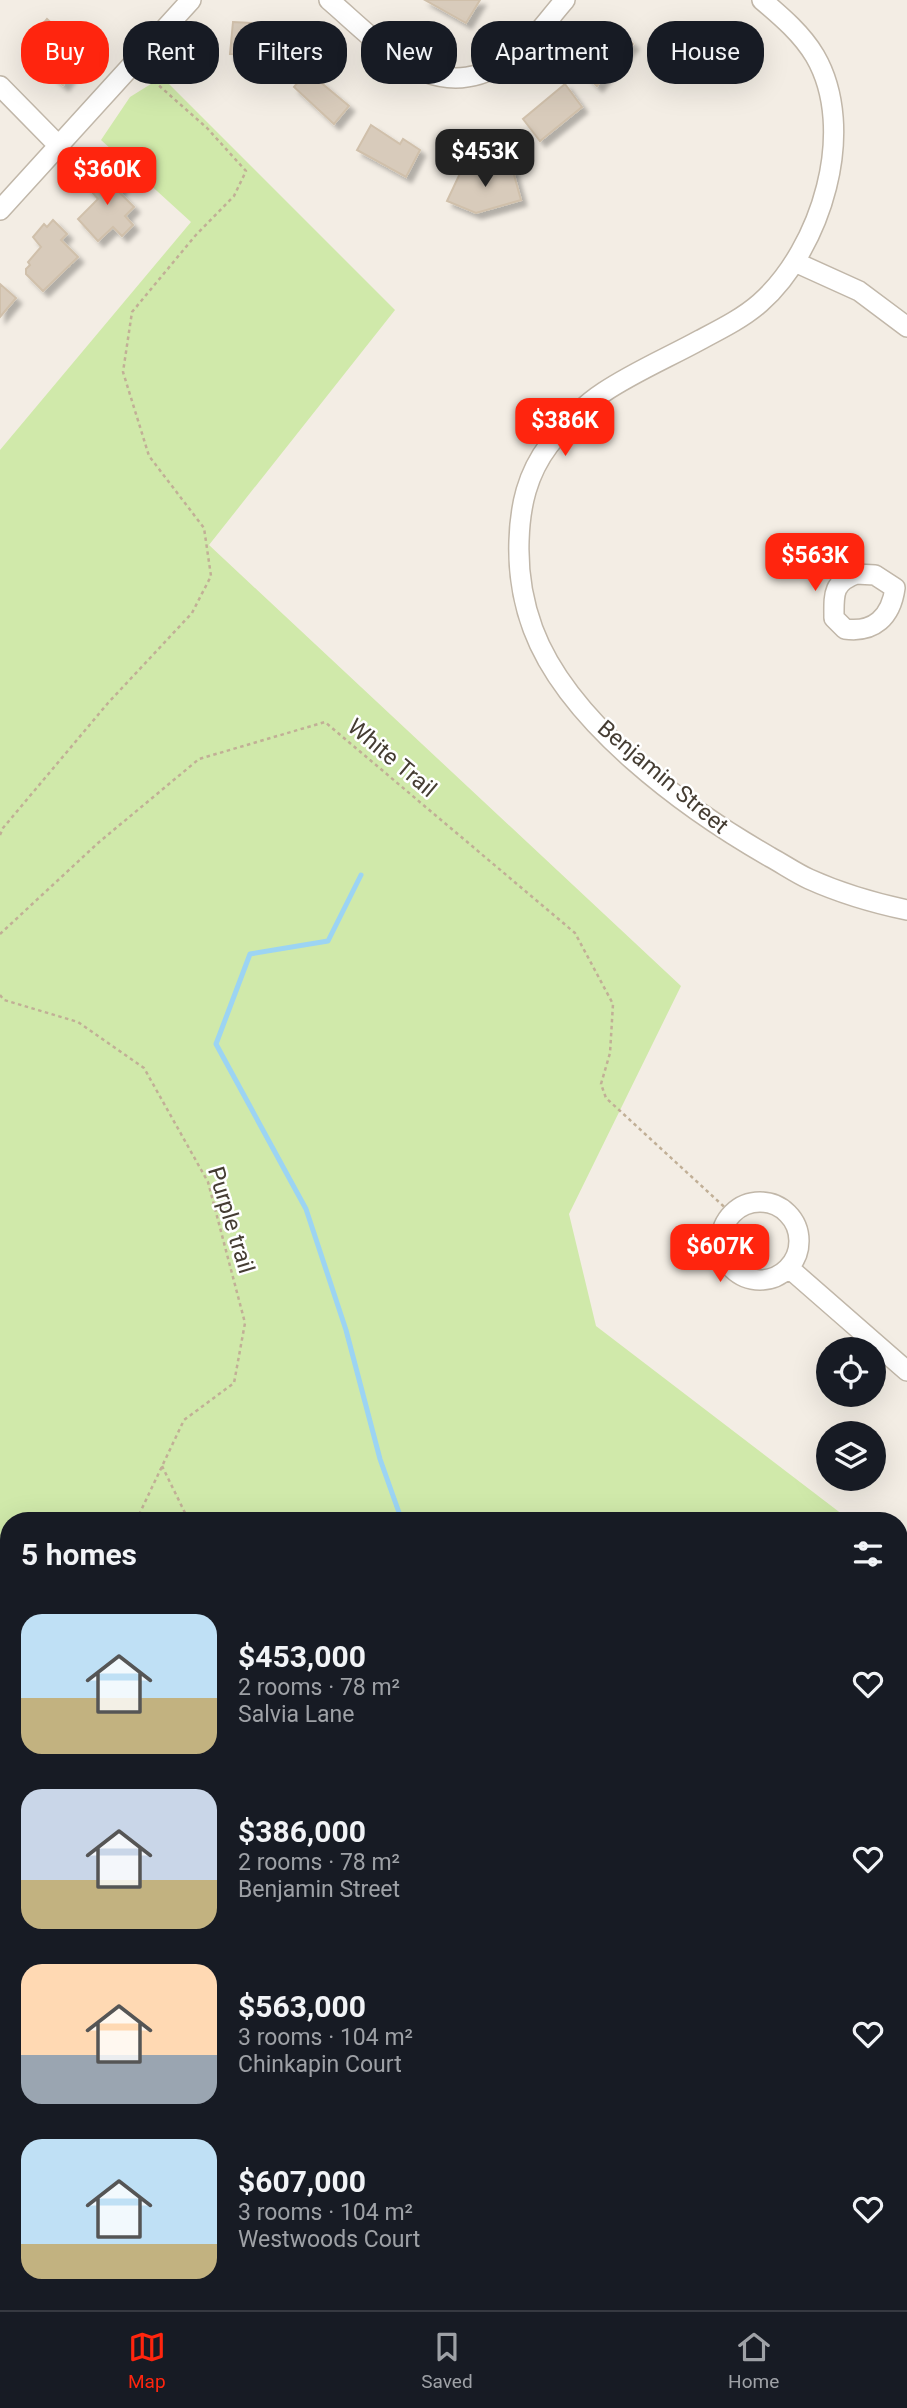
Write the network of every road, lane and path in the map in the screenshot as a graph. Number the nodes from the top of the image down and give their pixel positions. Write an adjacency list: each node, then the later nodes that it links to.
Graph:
1 (191, 0): 5 (street)
2 (329, 0): 3 (street)
3 (565, 0)
4 (762, 0): 11 (street, Benjamin Street)
5 (172, 21)
6 (123, 75): 9 (street)
7 (156, 84): 13 (path)
8 (0, 86): 9 (street)
9 (59, 145): 10 (street)
10 (0, 210)
11 (795, 262): 12 (street); 14 (street, Benjamin Street)
12 (907, 327)
13 (0, 835)
14 (907, 910)
15 (0, 934): 17 (path, White Trail)
16 (0, 995): 20 (path, Purple trail)
17 (732, 1214): 18 (street); 18 (street)
18 (789, 1268): 19 (street)
19 (907, 1371)
20 (162, 1466): 21 (path, Purple trail); 22 (path)
21 (140, 1512)
22 (185, 1512)

